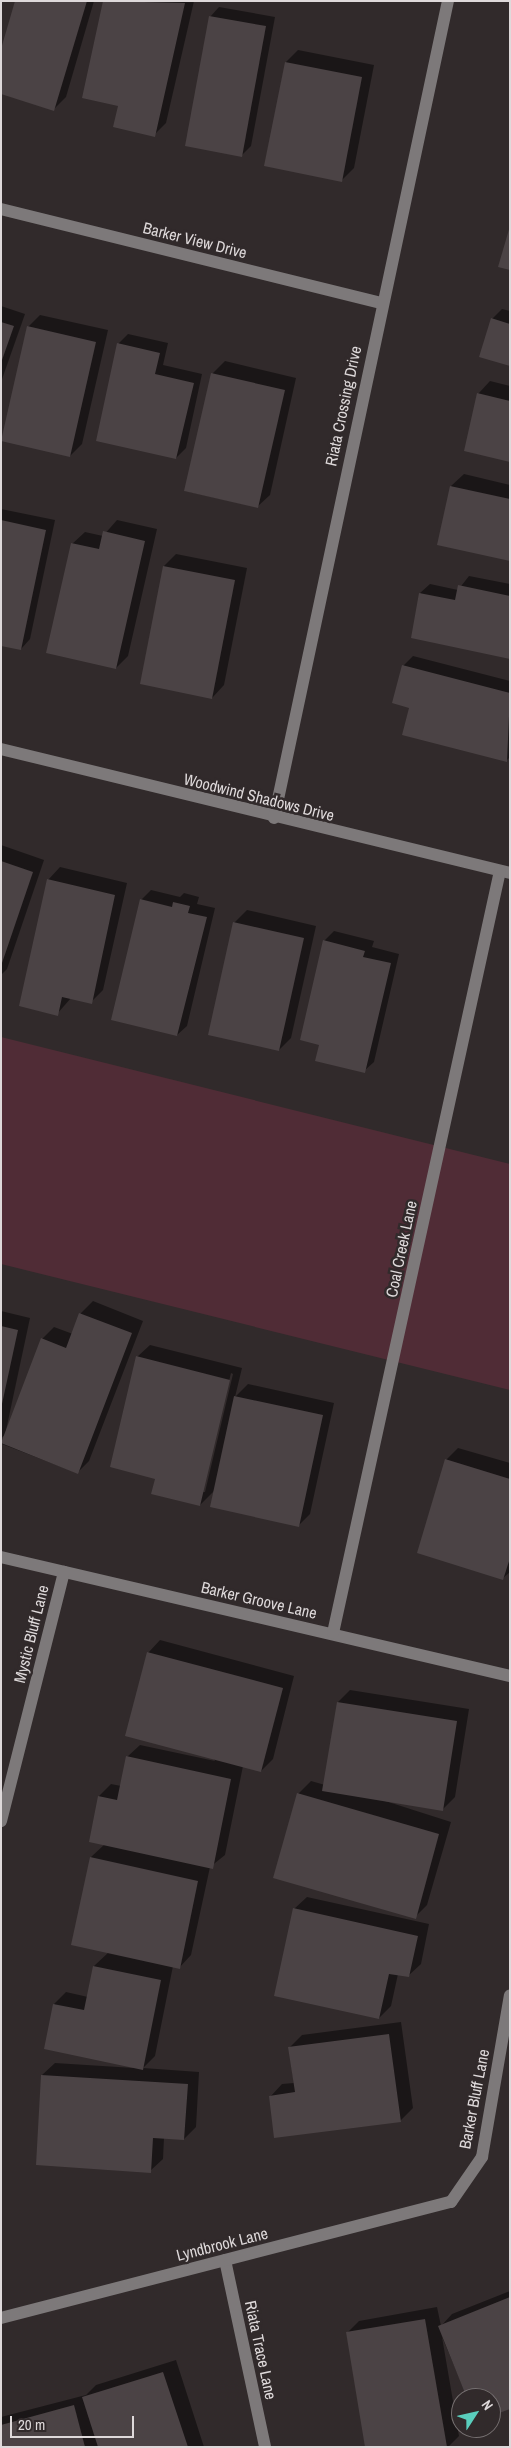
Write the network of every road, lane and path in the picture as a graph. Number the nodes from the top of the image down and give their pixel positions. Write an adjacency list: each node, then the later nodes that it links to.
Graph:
1 (448, 1): 3 (street, Riata Crossing Drive)
2 (1, 209): 3 (street, Barker View Drive)
3 (381, 304): 5 (street, Riata Crossing Drive)
4 (1, 749): 5 (street, Woodwind Shadows Drive)
5 (274, 818): 6 (street, Woodwind Shadows Drive)
6 (505, 872): 9 (street, Coal Creek Lane)
7 (1, 1557): 8 (street, Barker Groove Lane)
8 (64, 1572): 9 (street, Barker Groove Lane); 11 (street, Mystic Bluff Lane)
9 (333, 1633): 10 (street, Barker Groove Lane)
10 (510, 1676)
11 (1, 1821)
12 (510, 1995): 13 (street, Barker Bluff Lane)
13 (451, 2202): 14 (street, Lyndbrook Lane)
14 (225, 2260): 15 (street, Lyndbrook Lane); 16 (street, Riata Trace Lane)
15 (1, 2318)
16 (265, 2447)

